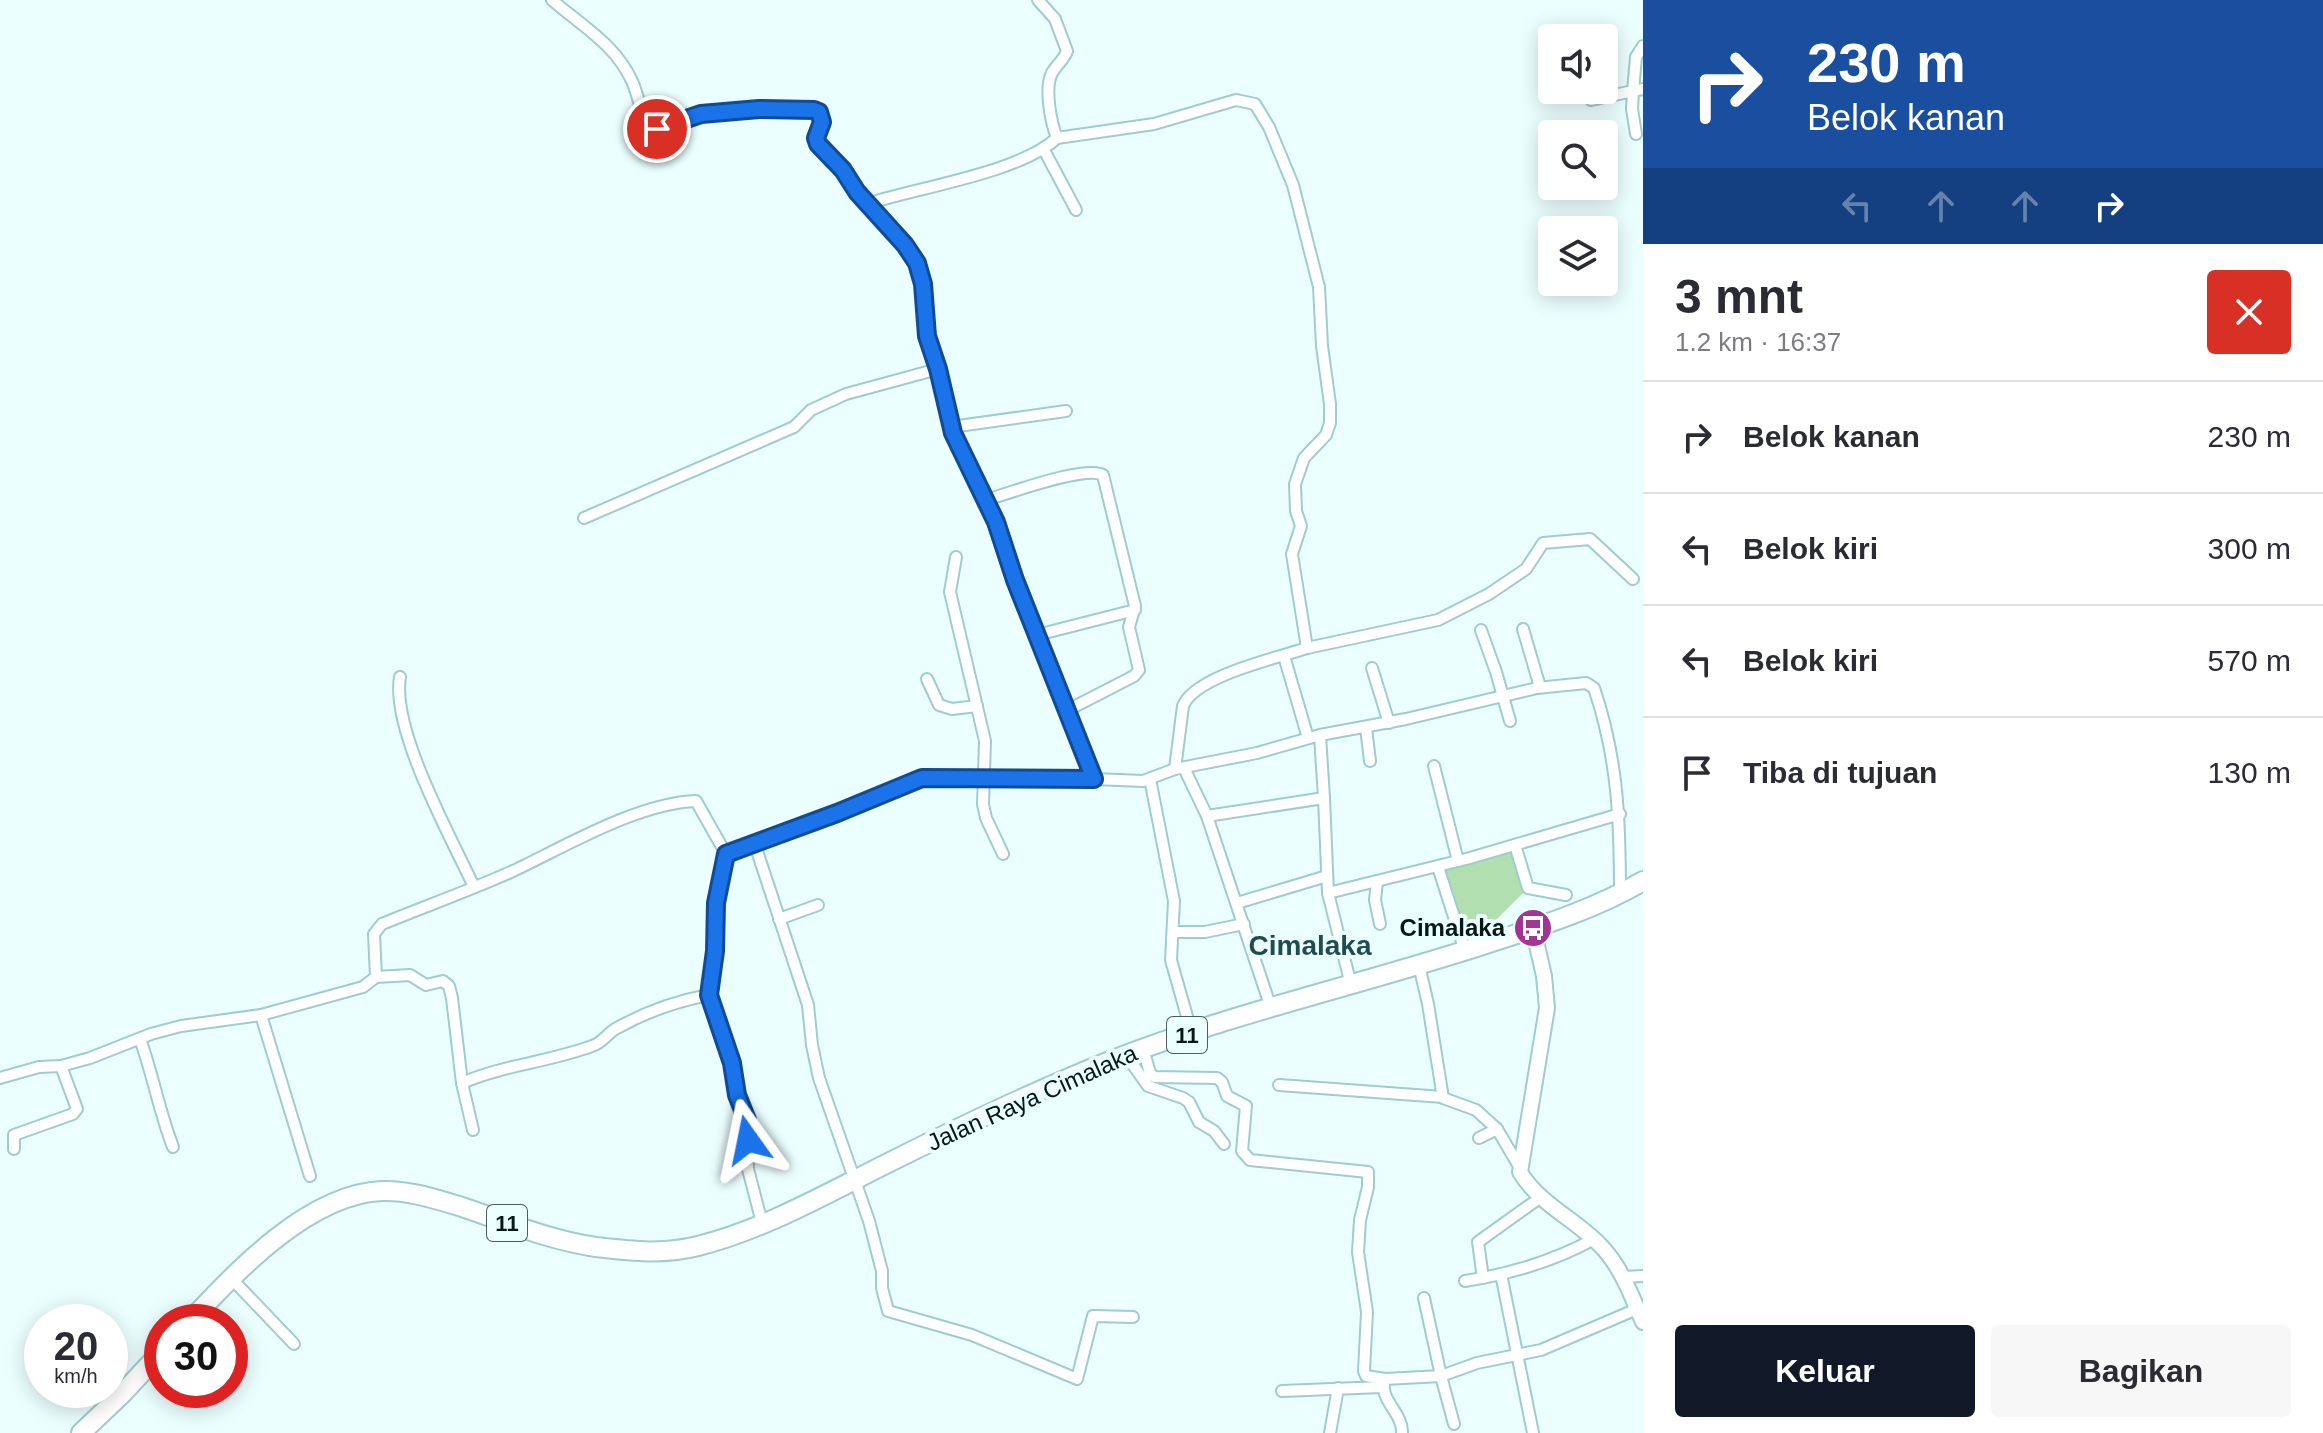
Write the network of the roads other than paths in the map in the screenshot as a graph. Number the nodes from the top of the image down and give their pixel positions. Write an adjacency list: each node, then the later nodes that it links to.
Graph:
1 (552, 0): 9 (street)
2 (1038, 0): 7 (street)
3 (1643, 46): 4 (street)
4 (1638, 90): 5 (street); 6 (street)
5 (1618, 94)
6 (1636, 134)
7 (1057, 138): 8 (street); 22 (street)
8 (1044, 150): 9 (street); 10 (street)
9 (867, 204): 11 (street)
10 (1076, 210)
11 (938, 369): 13 (street); 15 (street)
12 (1066, 411): 13 (street)
13 (951, 427): 14 (street)
14 (986, 500): 18 (street); 21 (street)
15 (584, 518)
16 (956, 557): 29 (street)
17 (1633, 579): 22 (street)
18 (1135, 610): 21 (street); 30 (street)
19 (1523, 629): 27 (street)
20 (1481, 630): 28 (street)
21 (1037, 635): 30 (street)
22 (1307, 648): 23 (street)
23 (1284, 656): 35 (street); 38 (street)
24 (1372, 668): 32 (street)
25 (400, 677): 54 (street)
26 (927, 679): 29 (street)
27 (1540, 687): 28 (street); 43 (street)
28 (1502, 696): 31 (street); 32 (street)
29 (977, 706): 39 (street)
30 (1068, 710): 40 (street)
31 (1510, 721)
32 (1389, 723): 33 (street)
33 (1366, 728): 34 (street); 36 (street)
34 (1320, 735): 35 (street); 42 (street)
35 (1308, 738): 38 (street)
36 (1370, 761)
37 (1434, 766): 49 (street)
38 (1180, 768): 41 (street); 44 (street)
39 (983, 778): 40 (street); 45 (street); 48 (street)
40 (1094, 779): 41 (street)
41 (1150, 779): 64 (street)
42 (1324, 798): 44 (street); 51 (street)
43 (1620, 814): 46 (street); 57 (street)
44 (1207, 816): 58 (street)
45 (755, 845): 47 (street); 60 (street)
46 (1515, 845): 49 (street); 56 (street)
47 (726, 854): 54 (street); 69 (street)
48 (1003, 854)
49 (1458, 861): 50 (street)
50 (1438, 867): 53 (street); 65 (street)
51 (1327, 876): 55 (street); 58 (street)
52 (1643, 881): 57 (highway, 11)
53 (1377, 882): 55 (street); 62 (street)
54 (474, 887): 67 (street)
55 (1328, 893): 68 (street)
56 (1566, 895)
57 (1620, 895): 63 (highway, 11)
58 (1237, 903): 61 (street)
59 (818, 905): 60 (street)
60 (779, 919): 88 (street)
61 (1244, 924): 64 (street); 70 (street)
62 (1380, 924)
63 (1533, 928): 65 (highway, Jalan Raya Cimalaka / 11); 86 (street)
64 (1174, 932): 72 (street)
65 (1465, 951): 66 (highway, Jalan Raya Cimalaka / 11)
66 (1419, 965): 68 (highway, Jalan Raya Cimalaka / 11); 79 (street)
67 (376, 977): 71 (street); 77 (street)
68 (1351, 985): 70 (highway, Jalan Raya Cimalaka / 11)
69 (709, 995): 77 (street); 90 (street)
70 (1271, 1008): 72 (highway, Jalan Raya Cimalaka / 11)
71 (261, 1015): 73 (street); 87 (street)
72 (1192, 1034): 74 (highway, Jalan Raya Cimalaka / 11)
73 (140, 1039): 75 (street); 84 (street)
74 (1134, 1052): 83 (street); 88 (highway, Jalan Raya Cimalaka / 11); 106 (street)
75 (61, 1066): 76 (street); 85 (street)
76 (0, 1078)
77 (462, 1083): 81 (street)
78 (1279, 1085): 79 (street)
79 (1443, 1095): 80 (street)
80 (1497, 1129): 82 (street); 86 (street)
81 (473, 1130)
82 (1479, 1138)
83 (1224, 1144)
84 (173, 1147)
85 (14, 1149)
86 (1521, 1163): 89 (street)
87 (310, 1176)
88 (856, 1179): 90 (highway, 11); 101 (street)
89 (1541, 1197): 91 (street); 96 (street)
90 (762, 1223): 95 (highway, 11)
91 (1594, 1239): 92 (street); 94 (street)
92 (1501, 1274): 96 (street); 103 (street)
93 (1643, 1276): 94 (street)
94 (1623, 1277): 100 (street)
95 (231, 1278): 99 (highway, 11); 102 (street)
96 (1483, 1278): 97 (street)
97 (1465, 1281)
98 (1424, 1298): 105 (street)
99 (206, 1304)
100 (1640, 1316): 103 (street)
101 (1133, 1317)
102 (294, 1344)
103 (1518, 1356): 105 (street); 113 (street)
104 (144, 1370): 110 (highway)
105 (1441, 1376): 106 (street); 109 (street)
106 (1384, 1383): 107 (street); 112 (street)
107 (1338, 1388): 108 (street); 111 (street)
108 (1282, 1391)
109 (1454, 1424)
110 (81, 1433)
111 (1330, 1433)
112 (1402, 1433)
113 (1533, 1433)

